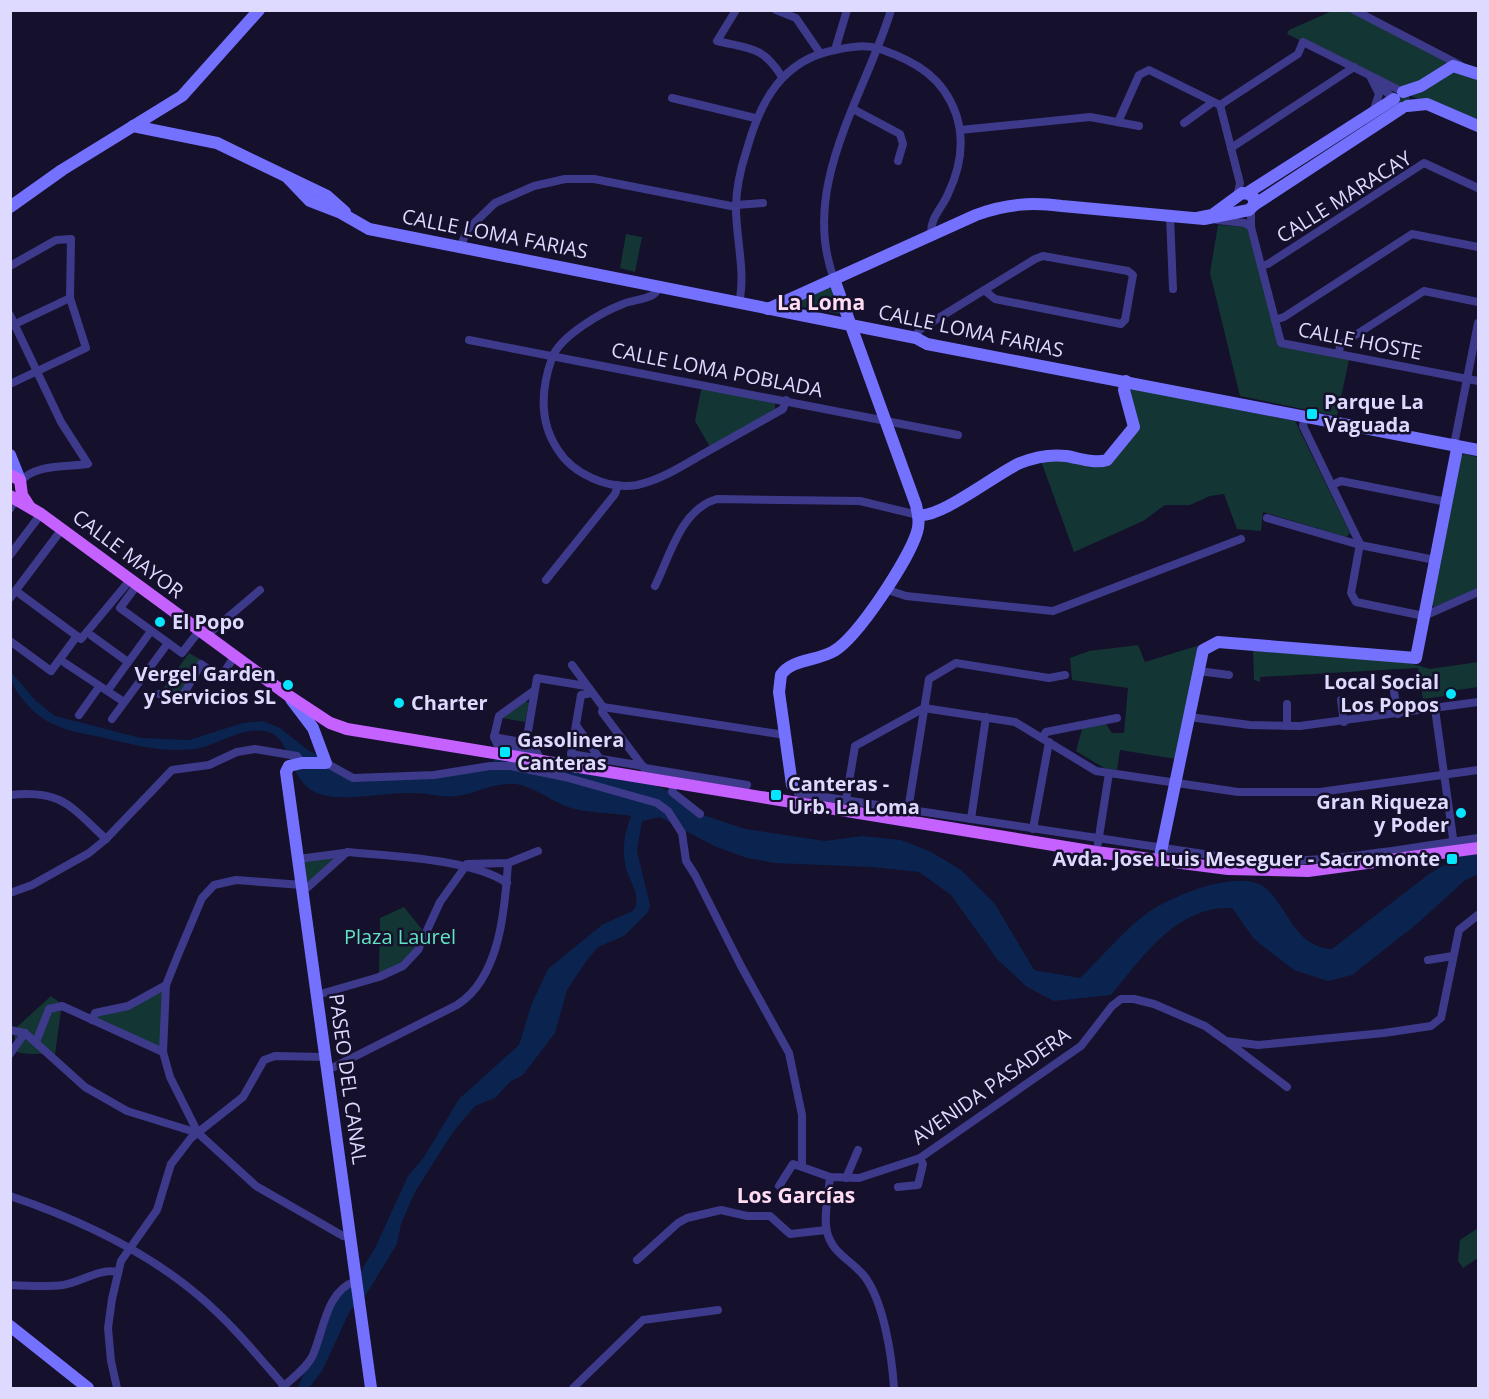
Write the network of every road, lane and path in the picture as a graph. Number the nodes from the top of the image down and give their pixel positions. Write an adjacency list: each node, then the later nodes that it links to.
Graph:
1 (259, 10): 24 (street)
2 (736, 10): 15 (street)
3 (776, 10): 8 (street)
4 (801, 10): 8 (street)
5 (847, 10): 10 (street)
6 (891, 10): 9 (street)
7 (1354, 10): 13 (street)
8 (798, 21): 11 (street)
9 (878, 49): 10 (street); 19 (street); 27 (street)
10 (835, 50): 11 (street)
11 (820, 53): 15 (street)
12 (1354, 67): 14 (street); 18 (street); 28 (street)
13 (1473, 72): 17 (street)
14 (1366, 73): 17 (street); 20 (street)
15 (782, 77): 21 (street)
16 (672, 98): 21 (street)
17 (1402, 101): 20 (street); 26 (street); 37 (street)
18 (1216, 103): 22 (street); 23 (street); 28 (street)
19 (853, 109): 29 (street); 46 (street)
20 (1371, 114): 31 (street)
21 (755, 118): 35 (street)
22 (1118, 122): 25 (street); 27 (street)
23 (1184, 123)
24 (133, 126): 36 (street); 42 (street, CALLE LOMA FARIAS)
25 (1139, 126)
26 (1479, 126)
27 (960, 130): 41 (street)
28 (1230, 148): 30 (street)
29 (898, 161)
30 (1236, 168): 31 (street); 33 (street)
31 (1264, 183): 33 (street)
32 (1479, 188): 45 (street, CALLE MARACAY)
33 (1241, 191): 37 (street); 39 (street)
34 (763, 203): 35 (street)
35 (736, 206): 42 (street); 53 (street)
36 (10, 207)
37 (1249, 208): 39 (street); 40 (street, CALLE HOSTE)
38 (1170, 216): 39 (street); 41 (street); 48 (street)
39 (1210, 218): 40 (street)
40 (1251, 227): 45 (street, CALLE HOSTE)
41 (932, 235): 46 (street)
42 (460, 247): 47 (street, CALLE LOMA FARIAS)
43 (1479, 247): 57 (street)
44 (10, 266): 50 (street)
45 (1261, 266): 57 (street, CALLE HOSTE)
46 (834, 279): 51 (street); 60 (street)
47 (658, 287): 53 (street, CALLE LOMA FARIAS); 64 (street)
48 (1173, 289)
49 (984, 290): 49 (street); 61 (street)
50 (70, 298): 59 (street); 65 (street)
51 (792, 298): 54 (street); 55 (street)
52 (1479, 302): 63 (street)
53 (739, 303): 54 (street, CALLE LOMA FARIAS)
54 (768, 309): 55 (street, CALLE LOMA FARIAS)
55 (797, 314): 60 (street, CALLE LOMA FARIAS)
56 (10, 315): 59 (street)
57 (1275, 320): 63 (street, CALLE HOSTE)
58 (1479, 323): 66 (street)
59 (13, 325): 65 (street)
60 (850, 325): 61 (street, CALLE LOMA FARIAS); 72 (street)
61 (916, 338): 67 (street, CALLE LOMA FARIAS)
62 (469, 340): 64 (street, CALLE LOMA POBLADA)
63 (1339, 354): 66 (street, CALLE HOSTE)
64 (553, 356): 70 (street, CALLE LOMA POBLADA); 77 (street)
65 (38, 371): 69 (street); 76 (street)
66 (1467, 379): 68 (street, CALLE HOSTE); 74 (street)
67 (1126, 381): 71 (street, CALLE LOMA FARIAS); 81 (street)
68 (1479, 381)
69 (10, 384)
70 (786, 400): 72 (street, CALLE LOMA POBLADA); 77 (street)
71 (1305, 416): 74 (street, CALLE LOMA FARIAS); 78 (street)
72 (885, 421): 73 (street, CALLE LOMA POBLADA); 81 (street)
73 (958, 435)
74 (1454, 445): 75 (street, CALLE LOMA FARIAS); 79 (street)
75 (1479, 450)
76 (14, 483): 80 (main road, CALLE MAYOR)
77 (618, 485): 88 (street)
78 (1332, 485): 79 (street); 85 (street)
79 (1447, 502): 87 (street)
80 (41, 514): 83 (main road, CALLE MAYOR); 86 (street)
81 (918, 515): 90 (street); 92 (street)
82 (1267, 518): 85 (street)
83 (62, 529): 89 (main road, CALLE MAYOR); 94 (street)
84 (1241, 539): 92 (street)
85 (1360, 546): 87 (street); 95 (street)
86 (10, 555)
87 (1435, 560): 95 (street)
88 (546, 580)
89 (134, 583): 96 (street); 97 (main road, CALLE MAYOR); 99 (street)
90 (655, 586)
91 (260, 590): 97 (street)
92 (888, 590): 132 (street)
93 (1479, 592): 95 (street)
94 (13, 594): 99 (street)
95 (1424, 616): 107 (street)
96 (152, 631): 102 (street); 104 (street)
97 (205, 633): 100 (street); 102 (street); 103 (main road, CALLE MAYOR)
98 (92, 636): 104 (street)
99 (79, 637): 101 (street)
100 (223, 640)
101 (10, 641)
102 (168, 643): 117 (street)
103 (234, 657): 114 (street); 115 (main road, CALLE MAYOR)
104 (128, 662): 110 (street)
105 (65, 663): 110 (street)
106 (572, 665): 111 (street)
107 (1198, 671): 109 (street); 126 (street)
108 (1065, 675): 121 (street)
109 (1229, 675)
110 (103, 689): 117 (street); 124 (street)
111 (589, 689): 112 (street); 120 (street); 130 (street)
112 (535, 690): 134 (street); 134 (street)
113 (1394, 692): 123 (street)
114 (159, 694)
115 (289, 696): 136 (main road, CALLE MAYOR); 138 (street)
116 (1341, 700): 129 (street)
117 (124, 702): 128 (street)
118 (1479, 702): 122 (street)
119 (1287, 704): 131 (street)
120 (603, 707): 132 (street); 139 (street)
121 (924, 708): 125 (street); 148 (street); 149 (street)
122 (1435, 709): 123 (street); 142 (street)
123 (1398, 714): 129 (street)
124 (79, 715)
125 (986, 717): 133 (street); 151 (street)
126 (1189, 717): 131 (street); 144 (street)
127 (1117, 718): 133 (street)
128 (112, 719)
129 (1344, 722): 131 (street)
130 (576, 725): 135 (street); 135 (street)
131 (1287, 726)
132 (785, 735): 146 (street)
133 (1045, 740): 141 (street); 152 (street)
134 (496, 741): 136 (street)
135 (600, 759): 139 (street)
136 (542, 762): 139 (main road, CALLE MAYOR)
137 (302, 763): 138 (street); 154 (street); 161 (street, PASEO DEL CANAL)
138 (326, 763): 185 (street)
139 (645, 771): 143 (main road, CALLE MAYOR); 145 (street)
140 (1479, 771): 142 (street)
141 (1109, 773): 144 (street); 155 (street)
142 (1444, 775): 144 (street); 156 (street)
143 (674, 783): 146 (main road, CALLE MAYOR); 150 (street)
144 (1175, 783): 160 (street)
145 (747, 785)
146 (796, 794): 148 (street); 155 (main road, CALLE MAYOR)
147 (10, 795): 154 (street)
148 (846, 800): 149 (street)
149 (908, 810): 151 (street)
150 (700, 814)
151 (971, 819): 152 (street)
152 (1033, 829): 155 (street)
153 (1479, 838): 156 (street)
154 (106, 839): 167 (street)
155 (1097, 845): 160 (main road, CALLE MAYOR)
156 (1455, 847): 157 (main road, CALLE MAYOR); 160 (main road, CALLE MAYOR)
157 (1479, 848)
158 (538, 851): 163 (street)
159 (347, 852): 161 (street); 162 (street); 166 (street)
160 (1160, 855)
161 (298, 859): 166 (street, PASEO DEL CANAL)
162 (442, 863): 163 (street); 164 (street)
163 (508, 863): 165 (street)
164 (465, 867): 165 (street); 172 (street)
165 (507, 883): 180 (street)
166 (302, 887): 171 (street); 172 (street, PASEO DEL CANAL)
167 (10, 893)
168 (1479, 915): 169 (street, AVENIDA PASADERA)
169 (1453, 956): 170 (street); 176 (street, AVENIDA PASADERA)
170 (1428, 960)
171 (166, 985): 173 (street); 178 (street)
172 (317, 995): 180 (street, PASEO DEL CANAL)
173 (92, 1020): 177 (street); 178 (street)
174 (10, 1030): 175 (street)
175 (25, 1033): 177 (street); 179 (street)
176 (1226, 1041): 181 (street); 184 (street, AVENIDA PASADERA)
177 (36, 1042): 182 (street)
178 (163, 1052): 182 (street)
179 (10, 1054)
180 (326, 1062): 182 (street); 192 (street, PASEO DEL CANAL)
181 (1287, 1087)
182 (198, 1133): 192 (street); 193 (street)
183 (858, 1150): 187 (street)
184 (920, 1158): 187 (street, AVENIDA PASADERA); 189 (street)
185 (802, 1167): 186 (street, AVENIDA PASADERA); 188 (street)
186 (830, 1177): 187 (street, AVENIDA PASADERA); 191 (street)
187 (846, 1178)
188 (779, 1186)
189 (898, 1187)
190 (10, 1196): 193 (street)
191 (826, 1230): 194 (street); 205 (street)
192 (350, 1235): 196 (street, PASEO DEL CANAL)
193 (129, 1247): 195 (street); 200 (street)
194 (637, 1260)
195 (118, 1272): 197 (street); 202 (street)
196 (356, 1281): 200 (street); 203 (street, PASEO DEL CANAL)
197 (10, 1284)
198 (718, 1310): 204 (street)
199 (10, 1326): 201 (street)
200 (283, 1387)
201 (88, 1389)
202 (117, 1389)
203 (370, 1389)
204 (573, 1389)
205 (894, 1389)

